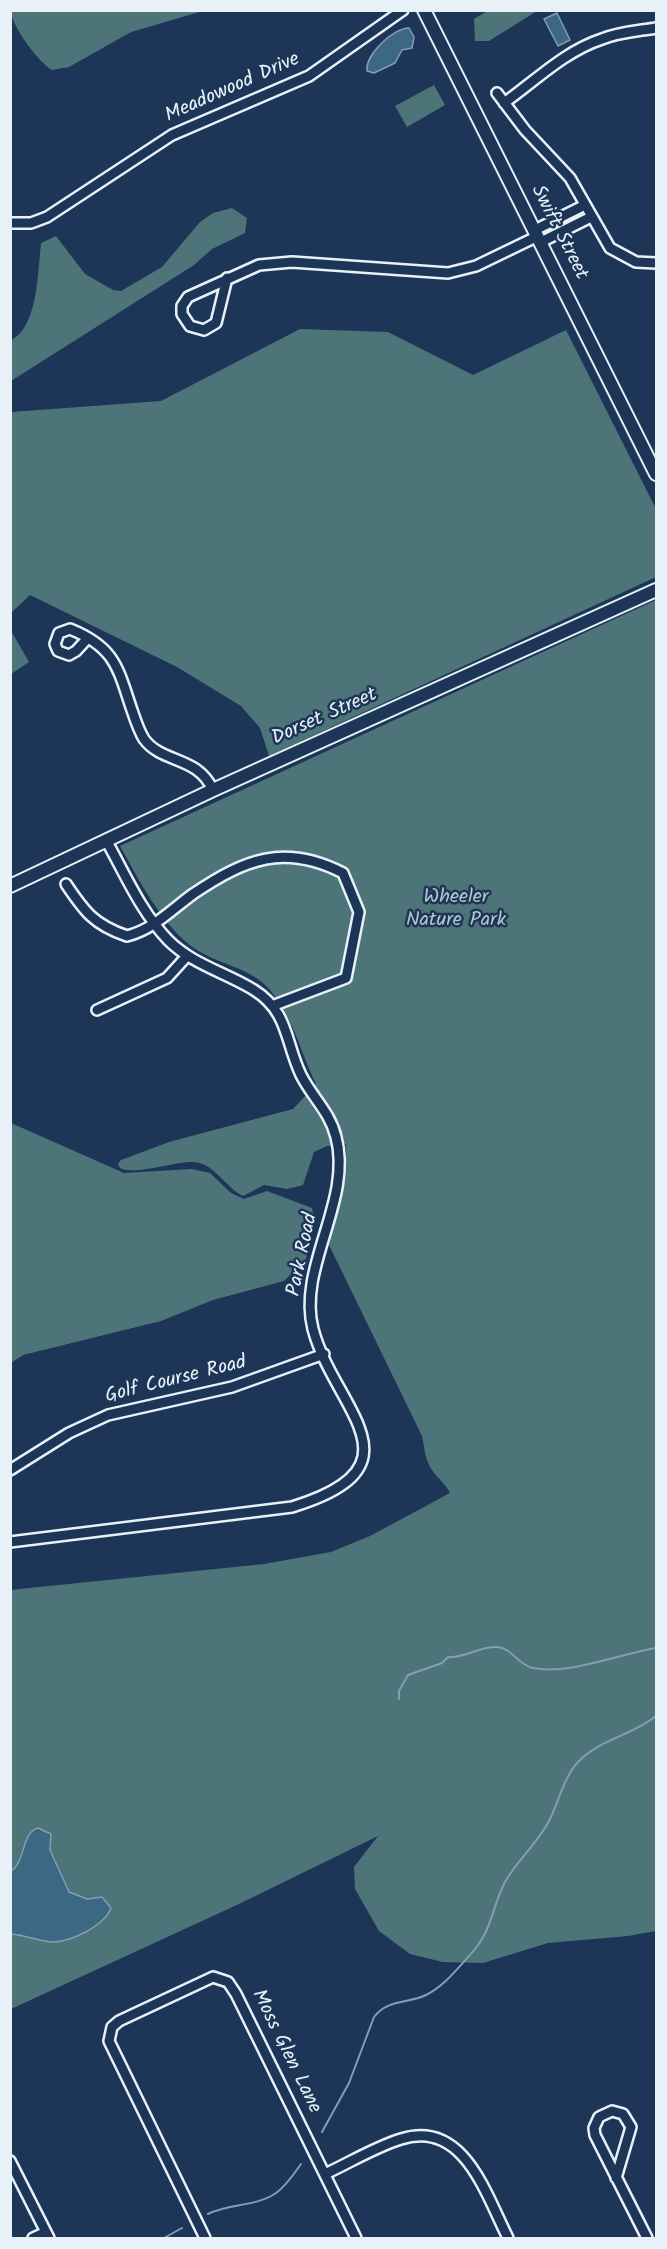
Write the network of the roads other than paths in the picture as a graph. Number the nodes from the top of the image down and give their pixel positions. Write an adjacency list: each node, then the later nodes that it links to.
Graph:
1 (403, 10): 8 (street, Meadowood Drive)
2 (424, 10): 9 (street, Swift Street)
3 (657, 28): 5 (street)
4 (497, 93): 5 (street)
5 (504, 103): 6 (street)
6 (585, 205): 7 (street); 9 (street)
7 (591, 217): 9 (street); 10 (street)
8 (10, 223)
9 (538, 236): 11 (street); 12 (street, Swift Street)
10 (657, 264)
11 (228, 278): 11 (street)
12 (657, 474)
13 (657, 590): 15 (street, Dorset Street)
14 (87, 639): 15 (street)
15 (213, 790): 16 (street, Dorset Street)
16 (106, 840): 18 (street, Dorset Street); 19 (street, Park Road)
17 (66, 884): 19 (street)
18 (10, 886)
19 (154, 925): 20 (street, Park Road); 21 (street)
20 (187, 956): 21 (street, Park Road); 22 (street)
21 (272, 1006): 23 (street, Park Road)
22 (98, 1010)
23 (324, 1354): 24 (street, Golf Course Road); 25 (street, Park Road)
24 (10, 1470)
25 (10, 1542)
26 (10, 2161): 29 (street)
27 (325, 2174): 31 (street, Moss Glen Lane); 32 (street, Moss Glen Lane); 33 (street)
28 (616, 2178): 28 (street); 34 (street)
29 (48, 2235): 30 (street)
30 (33, 2238)
31 (206, 2238)
32 (356, 2238)
33 (508, 2238)
34 (647, 2238)

